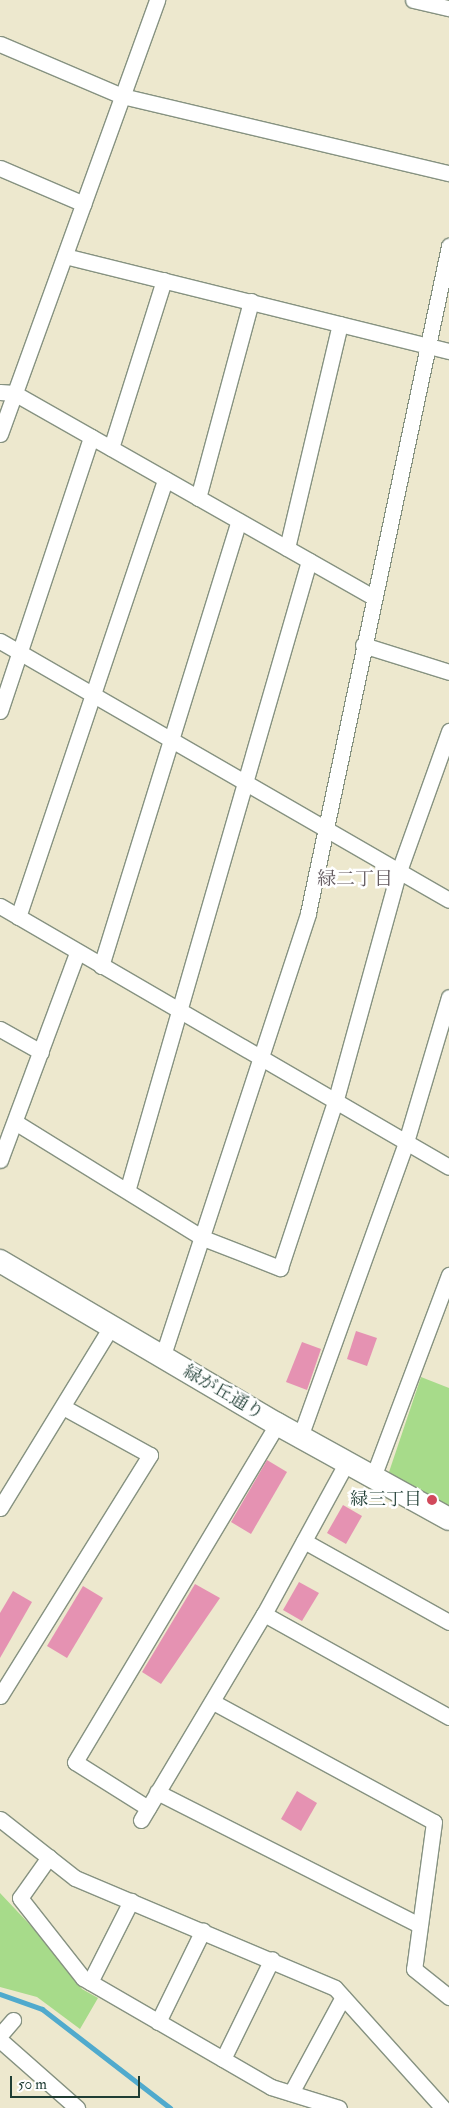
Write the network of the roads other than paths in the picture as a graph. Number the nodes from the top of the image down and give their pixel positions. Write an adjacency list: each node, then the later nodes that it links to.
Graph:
1 (157, 0): 5 (street)
2 (413, 0): 3 (street)
3 (449, 8)
4 (0, 44): 5 (street)
5 (122, 96): 7 (street); 8 (street)
6 (0, 168): 8 (street)
7 (449, 173)
8 (84, 204): 10 (street)
9 (449, 246): 14 (street)
10 (65, 256): 11 (street); 16 (street)
11 (164, 280): 12 (street); 19 (street)
12 (251, 301): 13 (street); 21 (street)
13 (340, 324): 14 (street); 23 (street)
14 (427, 346): 15 (street); 25 (street)
15 (449, 351)
16 (7, 393): 17 (street); 18 (street)
17 (0, 434)
18 (91, 437): 19 (street); 28 (street)
19 (111, 448): 20 (street)
20 (165, 479): 21 (street); 30 (street)
21 (198, 498): 22 (street)
22 (239, 521): 23 (street); 33 (street)
23 (287, 548): 24 (street)
24 (309, 561): 25 (street); 34 (street)
25 (373, 597): 27 (street)
26 (0, 641): 28 (street)
27 (363, 645): 29 (street); 35 (street)
28 (20, 653): 30 (street); 31 (street)
29 (449, 672)
30 (95, 696): 33 (street); 39 (street)
31 (0, 712)
32 (449, 731): 36 (street)
33 (173, 741): 34 (street); 41 (street)
34 (244, 782): 35 (street); 43 (street)
35 (324, 828): 36 (street); 46 (street)
36 (399, 871): 37 (street); 47 (street)
37 (449, 900)
38 (0, 906): 39 (street)
39 (18, 917): 40 (street)
40 (77, 952): 41 (street); 45 (street)
41 (101, 966): 43 (street)
42 (449, 997): 49 (street)
43 (181, 1013): 46 (street); 52 (street)
44 (0, 1029): 45 (street)
45 (40, 1052): 48 (street)
46 (259, 1056): 47 (street); 53 (street)
47 (336, 1099): 49 (street); 53 (street)
48 (15, 1122): 50 (street); 52 (street)
49 (406, 1142): 51 (street); 60 (street)
50 (0, 1160)
51 (449, 1166)
52 (128, 1188): 53 (street)
53 (202, 1238): 57 (street)
54 (0, 1261): 56 (street, 緑が丘通り)
55 (449, 1275): 62 (street)
56 (111, 1327): 57 (street, 緑が丘通り); 58 (street)
57 (162, 1358): 59 (street, 緑が丘通り)
58 (63, 1407): 63 (street); 68 (street)
59 (277, 1424): 60 (street, 緑が丘通り); 71 (street)
60 (300, 1437): 61 (street, 緑が丘通り)
61 (347, 1462): 62 (street, 緑が丘通り); 65 (street)
62 (373, 1477): 64 (street, 緑が丘通り)
63 (0, 1508)
64 (449, 1519)
65 (304, 1541): 66 (street); 67 (street)
66 (264, 1614): 69 (street); 70 (street)
67 (449, 1622)
68 (0, 1696)
69 (212, 1702): 71 (street); 75 (street)
70 (449, 1717)
71 (157, 1792): 75 (street)
72 (0, 1819): 73 (street)
73 (49, 1857): 74 (street); 78 (street)
74 (131, 1901): 76 (street); 78 (street)
75 (419, 1925): 79 (street)
76 (203, 1930): 77 (street); 82 (street)
77 (272, 1959): 80 (street); 85 (street)
78 (90, 1982): 82 (street)
79 (449, 1997)
80 (343, 1998): 86 (street); 89 (street)
81 (13, 2020): 83 (street)
82 (158, 2022): 85 (street)
83 (0, 2035)
84 (0, 2040): 87 (street)
85 (223, 2060): 86 (street)
86 (291, 2093): 88 (street)
87 (77, 2108)
88 (339, 2108)
89 (443, 2108)

